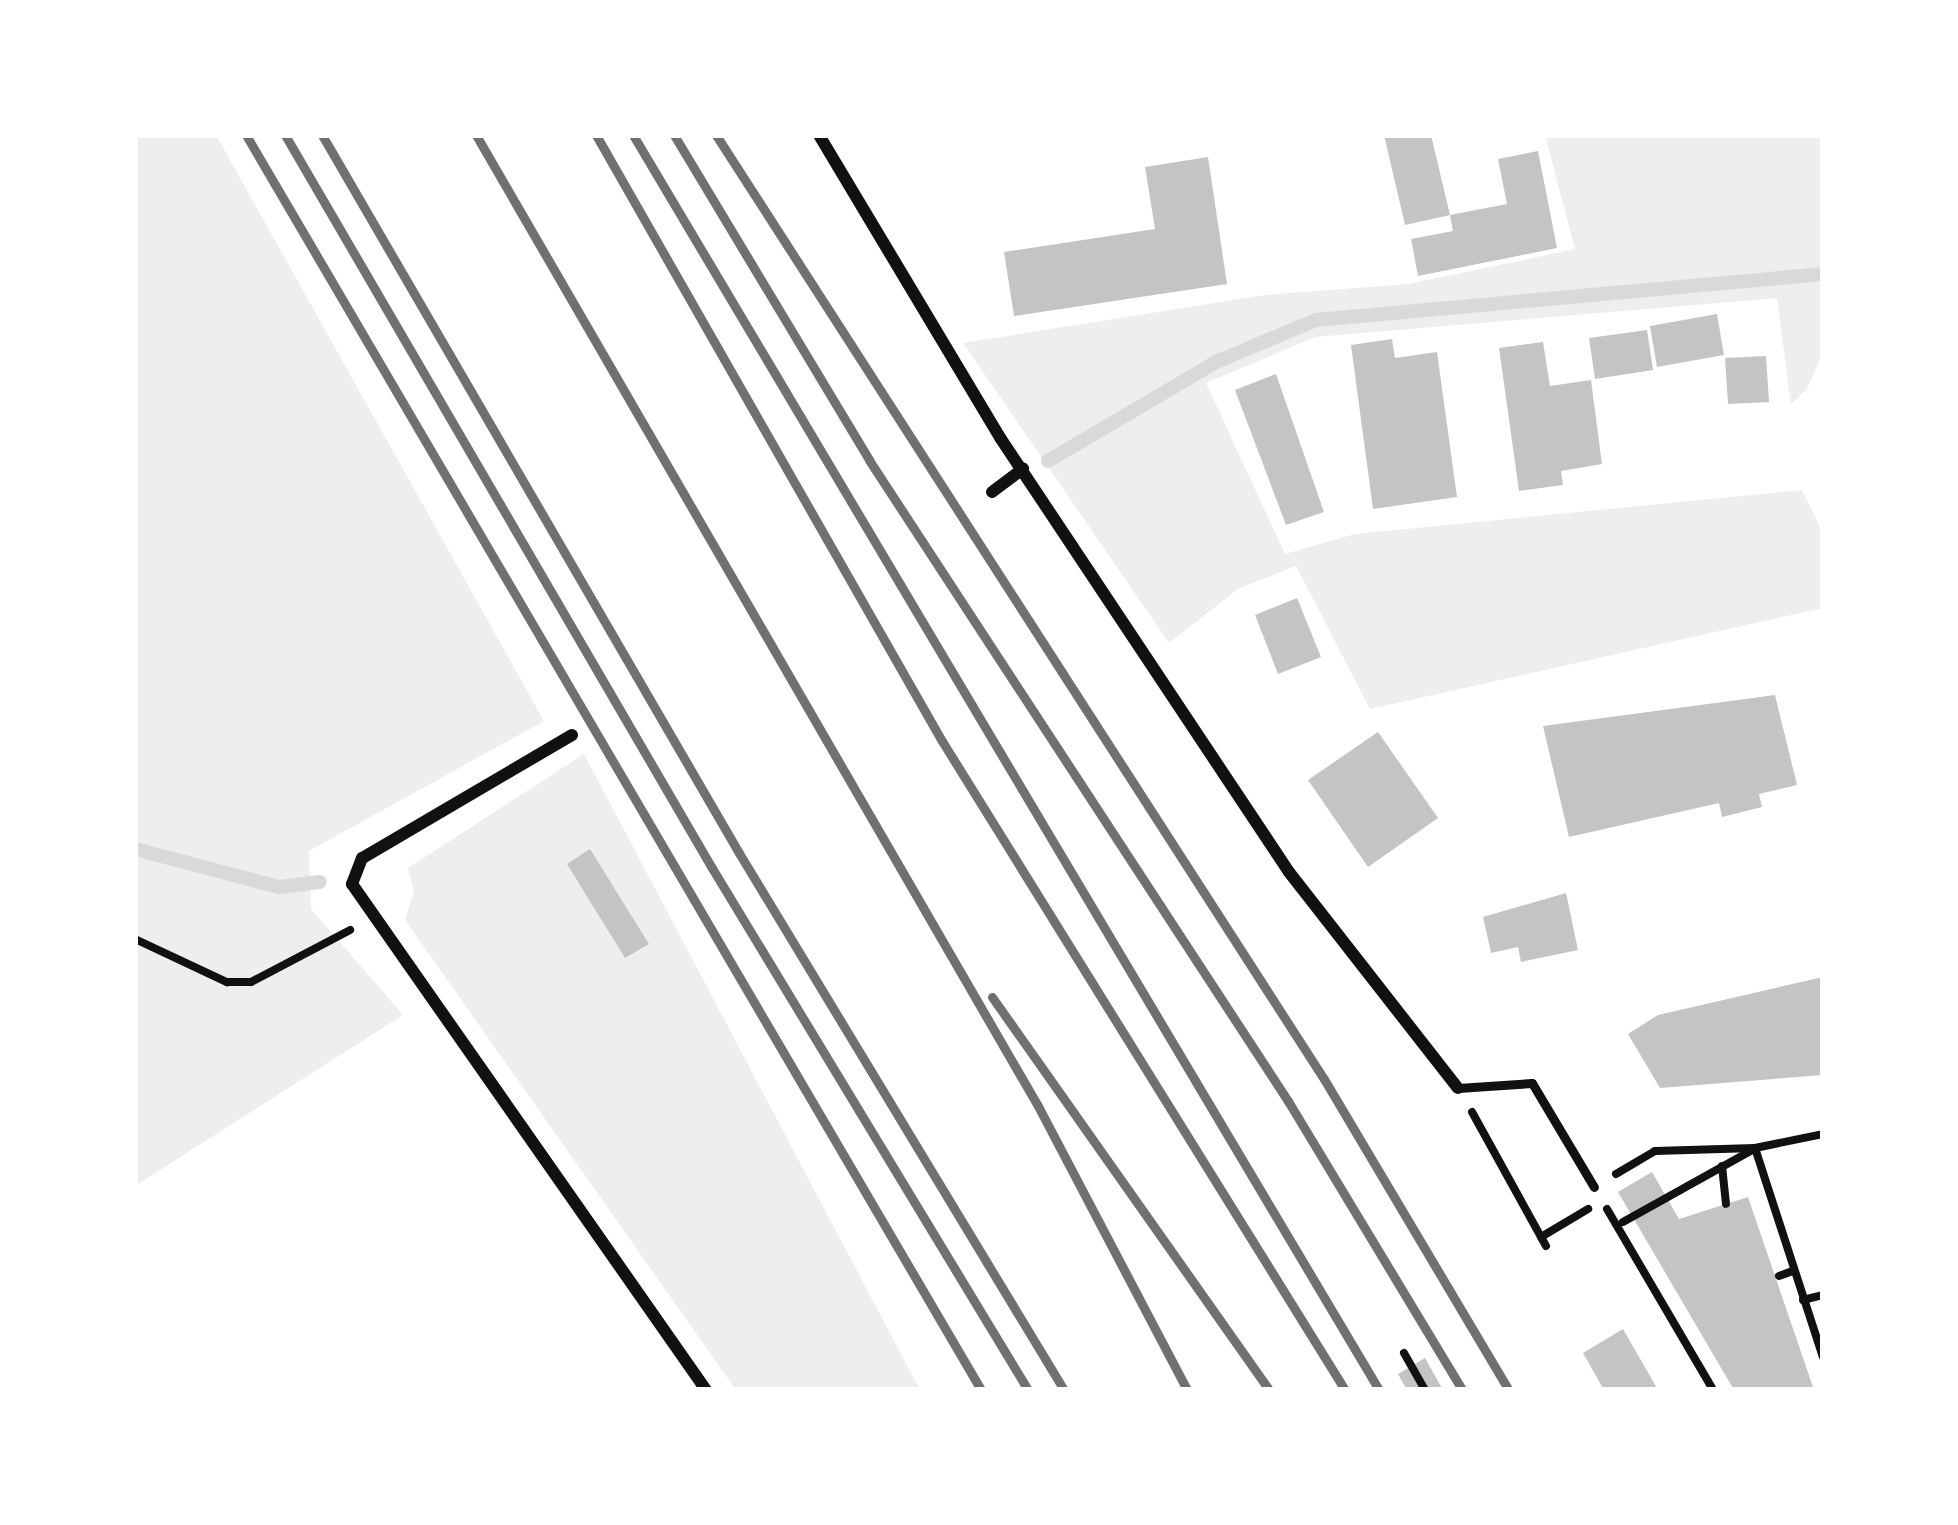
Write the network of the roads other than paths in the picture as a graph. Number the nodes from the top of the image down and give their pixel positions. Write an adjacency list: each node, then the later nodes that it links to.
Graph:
1 (819, 135): 2 (street)
2 (1023, 469): 3 (street); 5 (street)
3 (992, 493)
4 (572, 735): 7 (street)
5 (1458, 1088): 6 (lane)
6 (1594, 1187)
7 (706, 1390)

